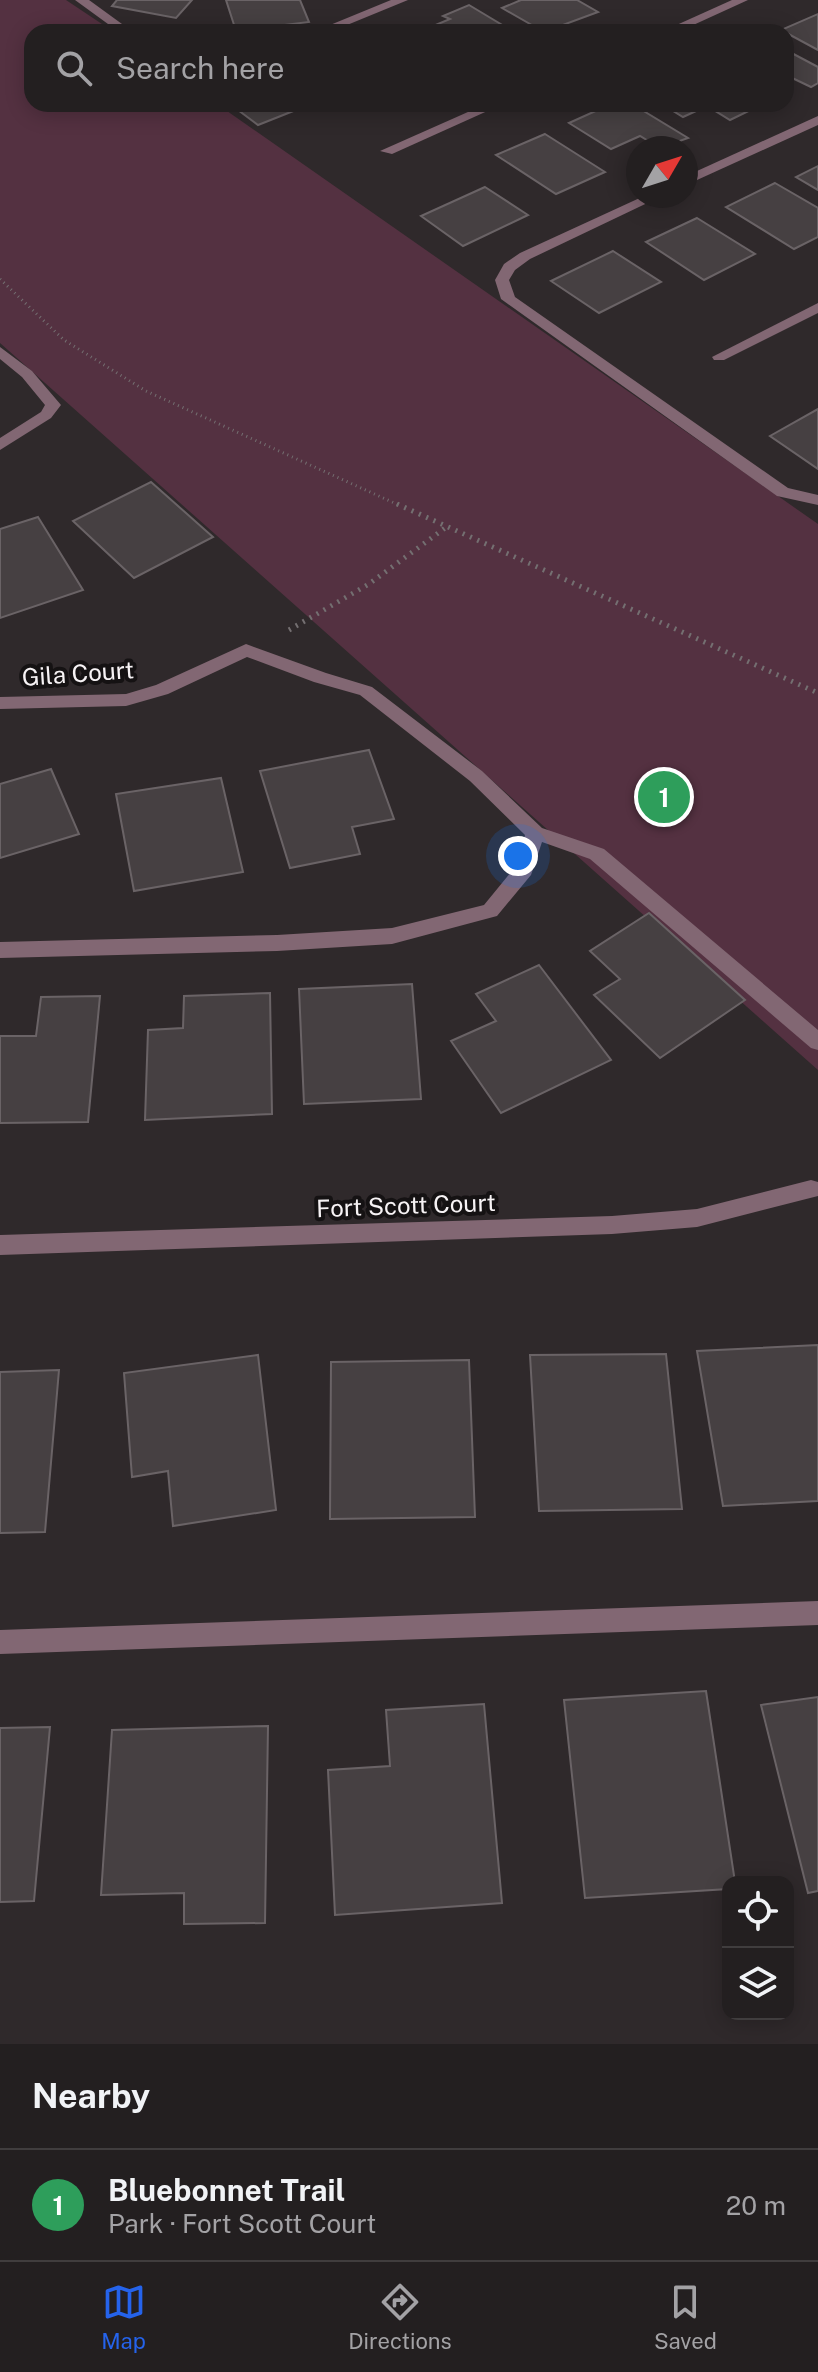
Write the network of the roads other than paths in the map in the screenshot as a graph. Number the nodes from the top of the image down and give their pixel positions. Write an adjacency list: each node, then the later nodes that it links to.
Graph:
1 (81, 0): 4 (street)
2 (402, 0): 5 (street)
3 (742, 0): 6 (street)
4 (116, 24)
5 (340, 24)
6 (686, 24)
7 (478, 112): 9 (street)
8 (818, 120): 10 (street)
9 (387, 151)
10 (698, 175)
11 (630, 208): 16 (street)
12 (818, 307): 14 (street)
13 (0, 351): 15 (street)
14 (719, 357)
15 (0, 445)
16 (818, 500)
17 (0, 703): 18 (street, Gila Court)
18 (535, 833): 19 (street); 20 (street)
19 (0, 950)
20 (818, 1042)
21 (811, 1189): 22 (street, Fort Scott Court)
22 (0, 1245)
23 (818, 1613): 24 (street)
24 (0, 1642)

